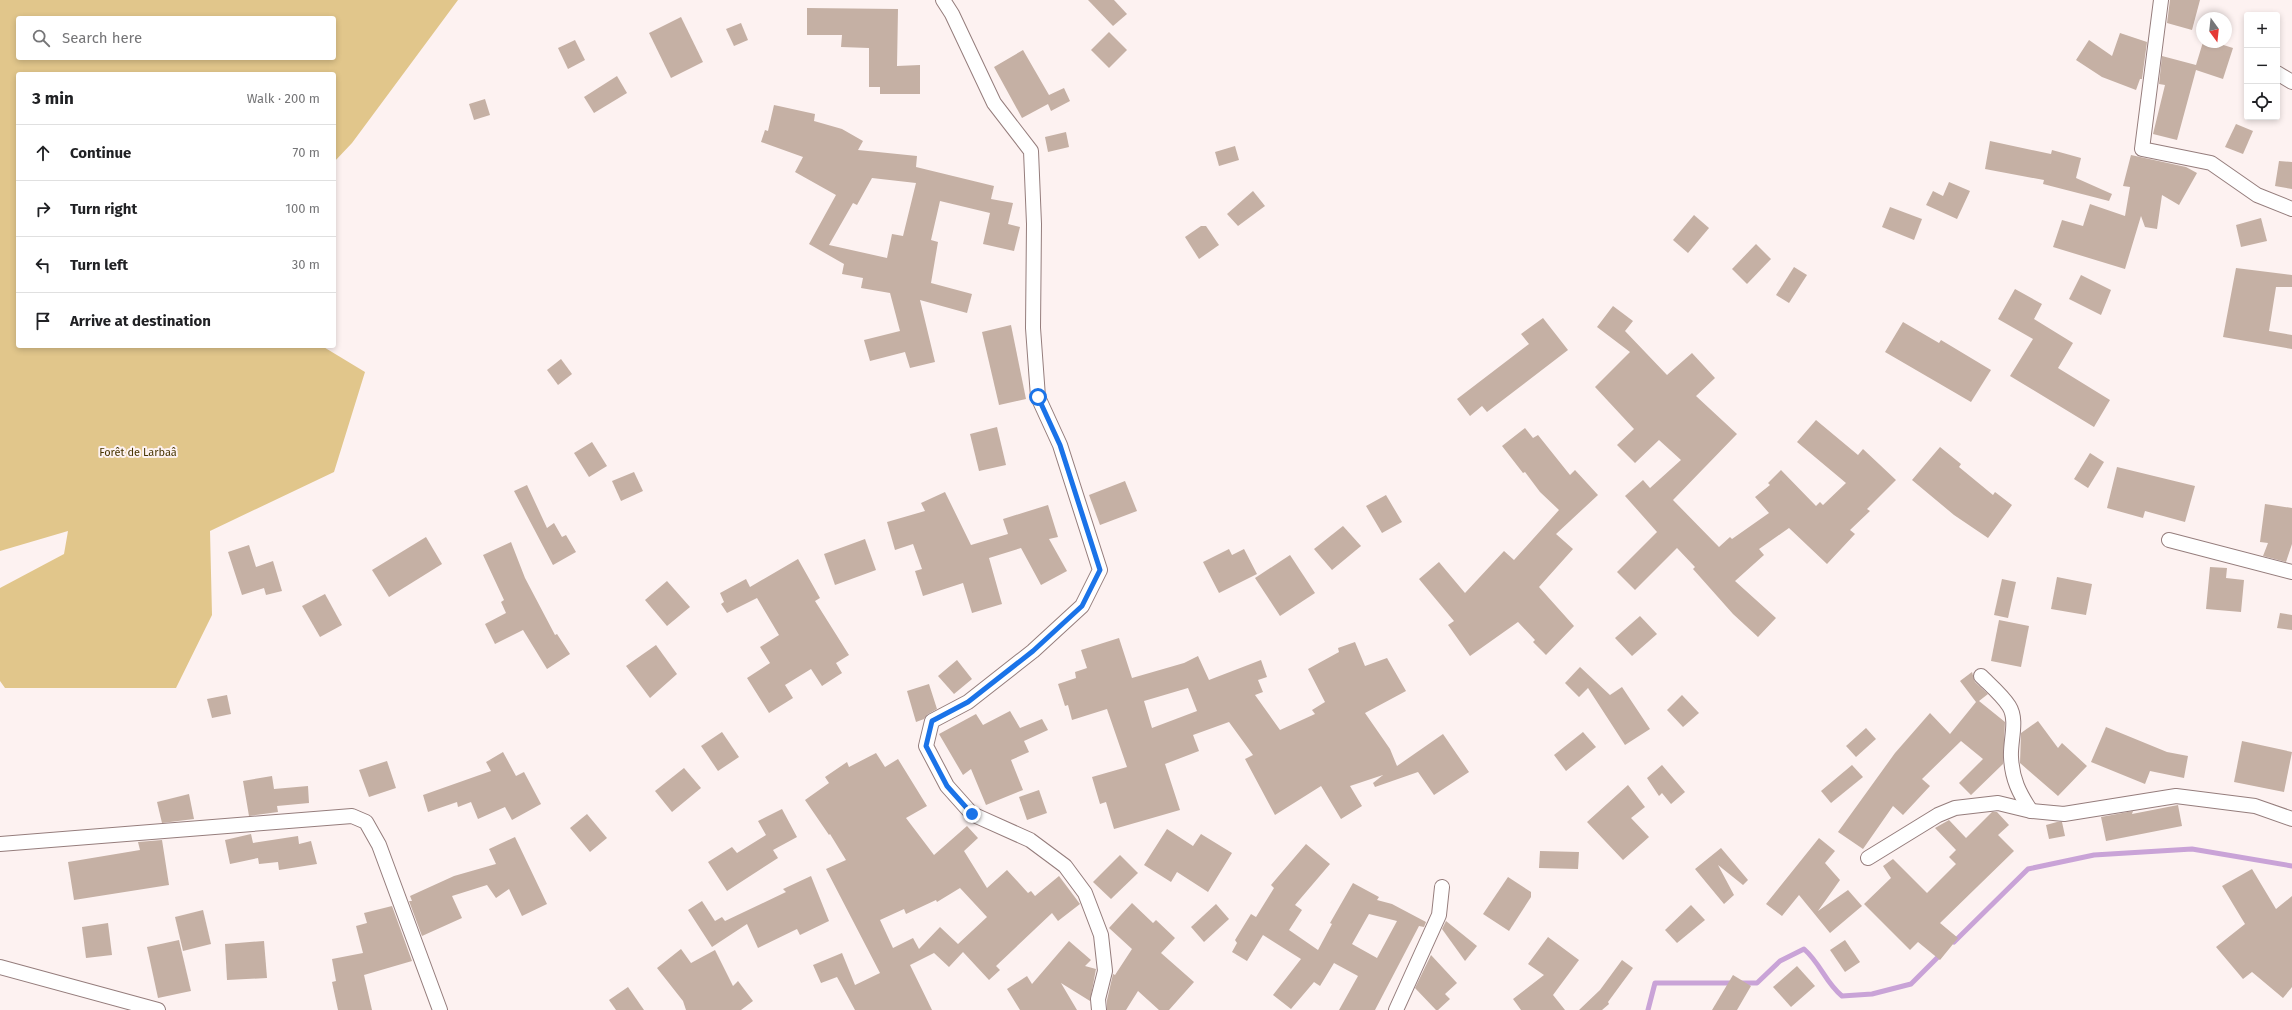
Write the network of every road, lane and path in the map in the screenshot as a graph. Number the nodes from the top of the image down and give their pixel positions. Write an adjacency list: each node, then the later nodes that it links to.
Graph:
1 (943, 0): 17 (street)
2 (2161, 0): 5 (street)
3 (2280, 75): 4 (street)
4 (2292, 82)
5 (2292, 210)
6 (2169, 540): 7 (street)
7 (2292, 572)
8 (1981, 676): 9 (street)
9 (2031, 811): 10 (street); 12 (street)
10 (2292, 819)
11 (0, 844): 16 (street)
12 (1868, 858)
13 (1442, 887): 18 (street)
14 (0, 967): 15 (street)
15 (158, 1010)
16 (440, 1010)
17 (1099, 1010)
18 (1396, 1010)

